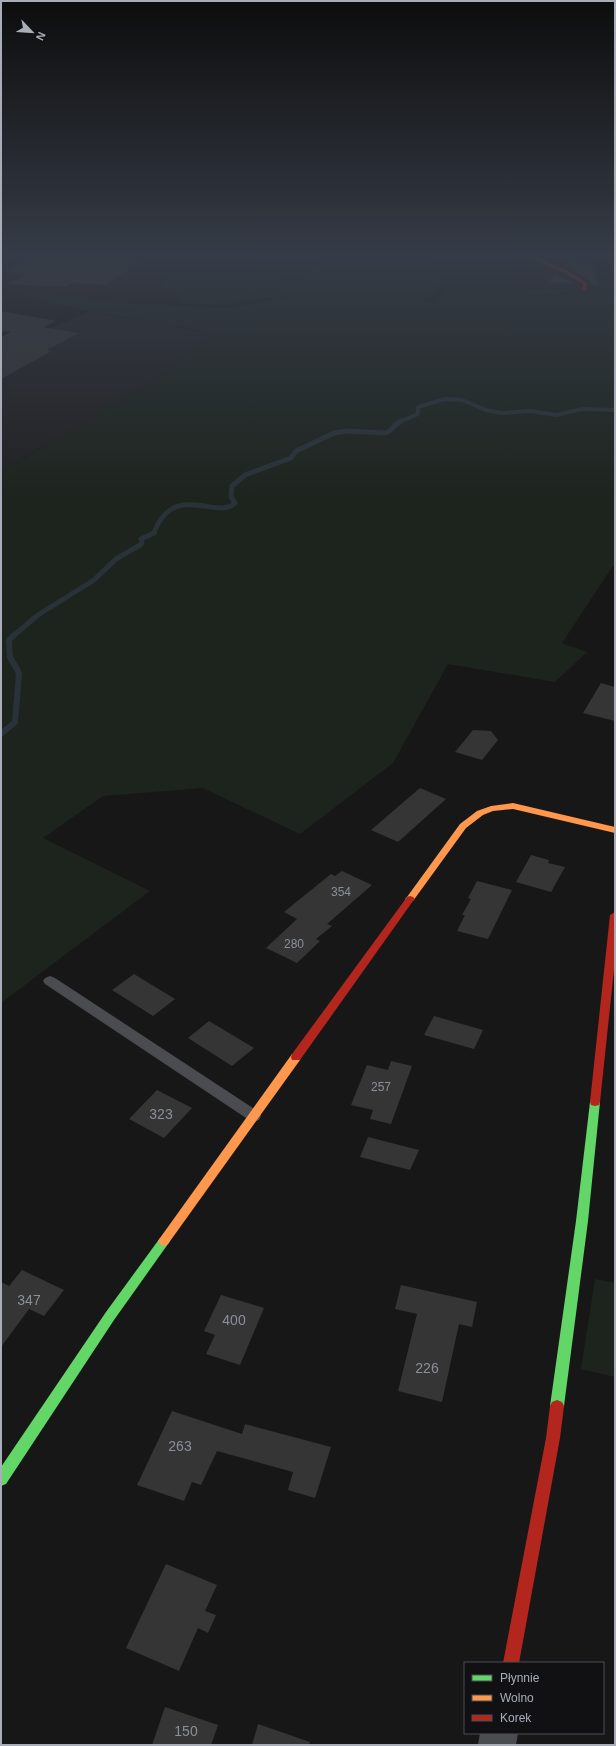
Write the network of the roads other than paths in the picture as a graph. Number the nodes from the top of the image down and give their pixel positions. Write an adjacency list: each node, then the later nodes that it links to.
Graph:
1 (615, 830): 4 (street)
2 (615, 915): 6 (street)
3 (50, 981): 4 (lane)
4 (254, 1116): 5 (street)
5 (1, 1479)
6 (511, 1662)
7 (499, 1734): 8 (street)
8 (497, 1745)

